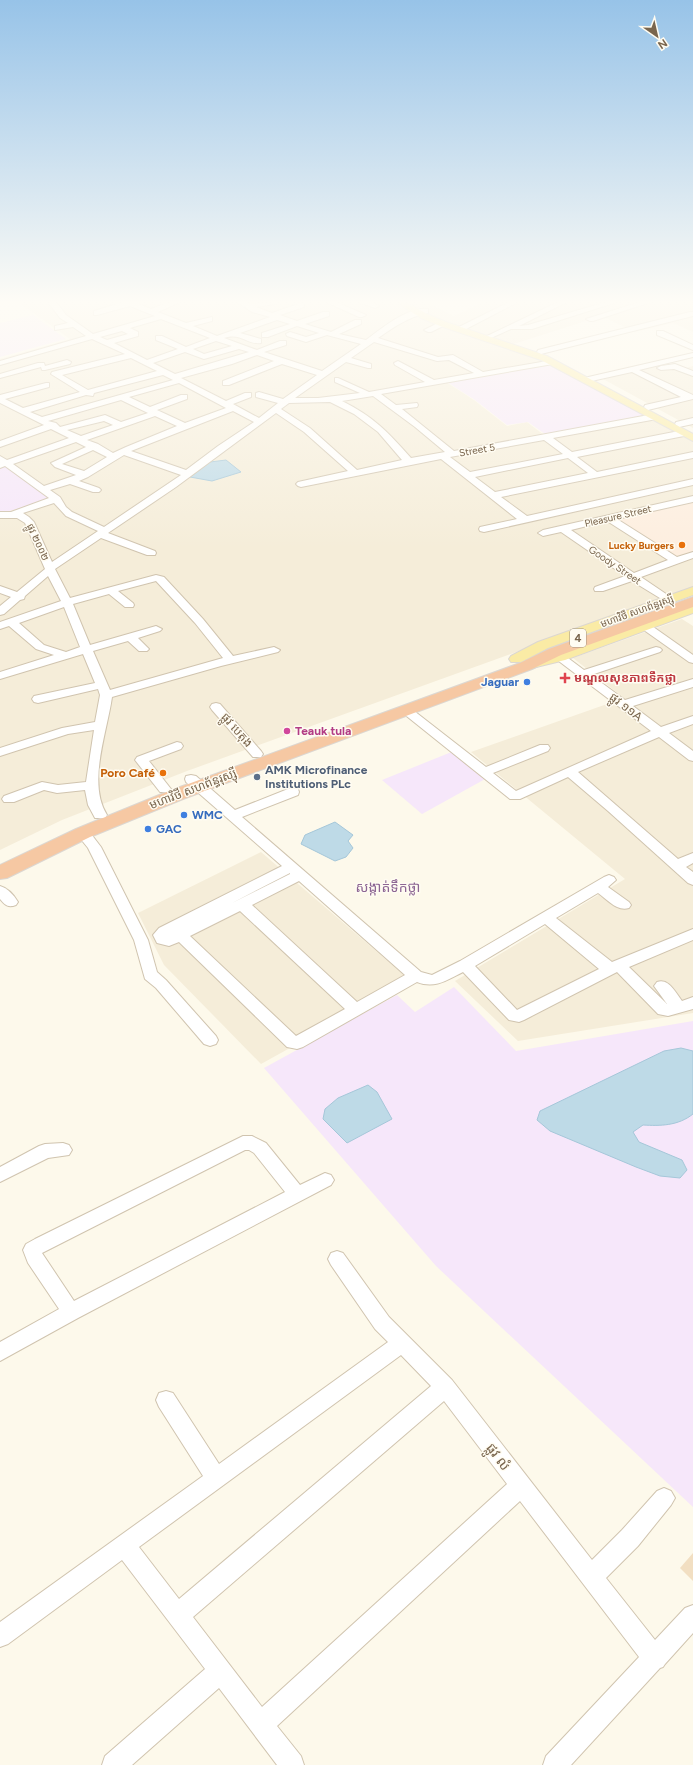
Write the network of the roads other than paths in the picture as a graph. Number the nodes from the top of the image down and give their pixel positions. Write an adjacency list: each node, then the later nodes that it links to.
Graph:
1 (36, 384): 19 (street)
2 (72, 384): 12 (street)
3 (112, 384): 12 (street)
4 (161, 384): 16 (street)
5 (188, 384): 24 (street)
6 (309, 384): 21 (street)
7 (349, 384): 13 (street)
8 (425, 384): 13 (street)
9 (598, 384): 31 (main road)
10 (600, 384): 25 (main road)
11 (664, 384): 18 (street)
12 (87, 392): 22 (street); 29 (street)
13 (371, 393): 20 (street); 26 (street)
14 (248, 395): 24 (street)
15 (259, 395): 21 (street)
16 (122, 397): 22 (street); 28 (street)
17 (184, 397): 28 (street)
18 (690, 397): 25 (street)
19 (1, 400): 29 (street)
20 (332, 400): 21 (street); 49 (street)
21 (286, 401): 27 (street)
22 (104, 402): 32 (street)
23 (414, 405): 26 (street)
24 (230, 406): 34 (street); 37 (street)
25 (648, 407): 39 (main road)
26 (394, 408): 45 (street)
27 (275, 409): 34 (street); 51 (street)
28 (149, 410): 30 (street); 36 (street); 37 (street)
29 (24, 412): 32 (street)
30 (128, 413)
31 (654, 417): 39 (main road); 40 (street, Street 5)
32 (42, 420): 35 (street)
33 (693, 421): 39 (street)
34 (260, 422): 52 (street)
35 (53, 425): 38 (street); 42 (street)
36 (122, 426): 38 (street); 41 (street)
37 (184, 426): 44 (street)
38 (62, 430): 41 (street)
39 (687, 432): 46 (street)
40 (546, 437): 45 (street, Street 5); 46 (street)
41 (80, 438): 43 (street); 50 (street)
42 (0, 444)
43 (95, 446): 48 (street); 53 (street)
44 (125, 452): 48 (street); 52 (street)
45 (447, 455): 49 (street, Street 5); 54 (street)
46 (570, 455): 54 (street); 55 (street)
47 (693, 455): 55 (street)
48 (114, 456): 53 (street)
49 (410, 462): 51 (street, Street 5)
50 (2, 463): 59 (street)
51 (354, 473): 58 (street, Street 5)
52 (188, 474): 70 (street)
53 (85, 475): 56 (street)
54 (469, 475): 61 (street)
55 (596, 475): 61 (street)
56 (71, 481): 59 (street); 60 (street)
57 (693, 482): 67 (street)
58 (301, 484)
59 (43, 488): 62 (street)
60 (96, 490)
61 (495, 495): 67 (street)
62 (57, 499): 64 (street); 70 (street)
63 (692, 500): 66 (street, Pleasure Street)
64 (14, 514): 65 (street, ផ្លូវ ២០០២); 75 (street, ផ្លូវ ២០០២)
65 (0, 516)
66 (609, 518): 69 (street, Pleasure Street); 74 (street)
67 (524, 519): 68 (street)
68 (484, 529)
69 (563, 529): 71 (street, Pleasure Street); 76 (street, Goody Street)
70 (102, 532): 72 (street); 75 (street)
71 (543, 533)
72 (151, 553)
73 (693, 555): 74 (street)
74 (676, 561): 76 (street)
75 (51, 570): 81 (street); 84 (street, ផ្លូវ ២០០២)
76 (632, 577): 78 (street); 83 (street, Goody Street)
77 (0, 589): 81 (street)
78 (599, 589)
79 (110, 590): 84 (street); 86 (street); 100 (street)
80 (693, 591): 83 (main road, មហាវិថី សហព័ន្ធរុស្ស៊ី)
81 (20, 597): 88 (street)
82 (693, 597): 89 (highway, 4)
83 (668, 600): 101 (main road, មហាវិថី សហព័ន្ធរុស្ស៊ី)
84 (67, 602): 90 (street); 94 (street, ផ្លូវ ២០០២)
85 (693, 602): 89 (highway, 4)
86 (129, 605)
87 (693, 609): 89 (main road, មហាវិថី សហព័ន្ធរុស្ស៊ី)
88 (0, 612)
89 (644, 620): 98 (main road, មហាវិថី សហព័ន្ធរុស្ស៊ី); 99 (street); 101 (highway, មហាវិថី សហព័ន្ធរុស្ស៊ី / 4)
90 (5, 624): 97 (street)
91 (156, 629): 92 (street)
92 (130, 636): 93 (street); 94 (street)
93 (143, 649)
94 (86, 650): 97 (street); 105 (street, ផ្លូវ ២០០២)
95 (274, 650): 100 (street)
96 (656, 650): 102 (street)
97 (65, 655): 103 (street)
98 (560, 657): 101 (main road, មហាវិថី សហព័ន្ធរុស្ស៊ី); 102 (street, ផ្លូវ ១១A)
99 (693, 660)
100 (231, 661): 105 (street)
101 (521, 662): 109 (highway, មហាវិថី សហព័ន្ធរុស្ស៊ី / 4); 116 (highway, មហាវិថី សហព័ន្ធរុស្ស៊ី / 4)
102 (583, 674): 107 (street, ផ្លូវ ១១A)
103 (0, 676)
104 (693, 683): 107 (street)
105 (103, 690): 106 (street); 111 (street)
106 (38, 699)
107 (623, 705): 112 (street, ផ្លូវ ១១A)
108 (216, 707): 116 (street, ផ្លូវ បេតុង)
109 (405, 710): 118 (street); 120 (highway, មហាវិថី សហព័ន្ធរុស្ស៊ី / 4)
110 (693, 720): 112 (street)
111 (100, 725): 115 (street); 121 (street)
112 (658, 732): 117 (street, ផ្លូវ ១១A); 119 (street)
113 (177, 746): 122 (street)
114 (544, 748): 118 (street)
115 (0, 752)
116 (258, 754): 120 (highway, មហាវិថី សហព័ន្ធរុស្ស៊ី / 4)
117 (693, 757)
118 (484, 772): 119 (street)
119 (570, 772): 130 (street)
120 (194, 783): 122 (highway, មហាវិថី សហព័ន្ធរុស្ស៊ី / 4); 126 (street); 127 (highway, មហាវិថី សហព័ន្ធរុស្ស៊ី / 4)
121 (93, 785): 124 (street); 125 (street)
122 (165, 789): 125 (highway, មហាវិថី សហព័ន្ធរុស្ស៊ី / 4)
123 (294, 792): 126 (street)
124 (9, 799)
125 (100, 815): 129 (highway, មហាវិថី សហព័ន្ធរុស្ស៊ី / 4)
126 (232, 816): 131 (street)
127 (83, 833): 132 (highway, មហាវិថី សហព័ន្ធរុស្ស៊ី / 4); 147 (street)
128 (693, 857): 130 (street)
129 (0, 861)
130 (677, 866): 133 (street)
131 (294, 871): 136 (street); 140 (street); 143 (street)
132 (0, 873)
133 (693, 880)
134 (0, 891): 135 (street)
135 (11, 902)
136 (242, 904): 140 (street); 146 (street)
137 (624, 905): 138 (street)
138 (546, 917): 141 (street); 142 (street)
139 (693, 934): 142 (street)
140 (180, 935): 146 (street)
141 (465, 965): 142 (street); 143 (street)
142 (615, 968): 145 (street)
143 (416, 976): 146 (street)
144 (662, 986): 145 (street)
145 (686, 1005)
146 (356, 1010)
147 (210, 1040)
148 (63, 1150): 149 (street)
149 (0, 1175)
150 (325, 1180): 151 (street)
151 (297, 1194): 153 (street); 153 (street)
152 (337, 1260): 154 (street, ផ្លូវ លំ)
153 (71, 1312): 155 (street)
154 (402, 1343): 156 (street, ផ្លូវ លំ); 158 (street)
155 (0, 1352)
156 (445, 1387): 159 (street, ផ្លូវ លំ); 163 (street)
157 (166, 1400): 158 (street)
158 (216, 1478): 161 (street)
159 (520, 1486): 162 (street, ផ្លូវ លំ); 168 (street)
160 (664, 1498): 162 (street)
161 (124, 1545): 163 (street); 165 (street)
162 (590, 1577): 166 (street, ផ្លូវ លំ)
163 (178, 1615): 167 (street)
164 (693, 1616): 166 (street)
165 (0, 1636)
166 (655, 1659): 171 (street)
167 (220, 1671): 168 (street); 169 (street)
168 (261, 1724): 170 (street)
169 (114, 1765)
170 (292, 1765)
171 (555, 1765)

